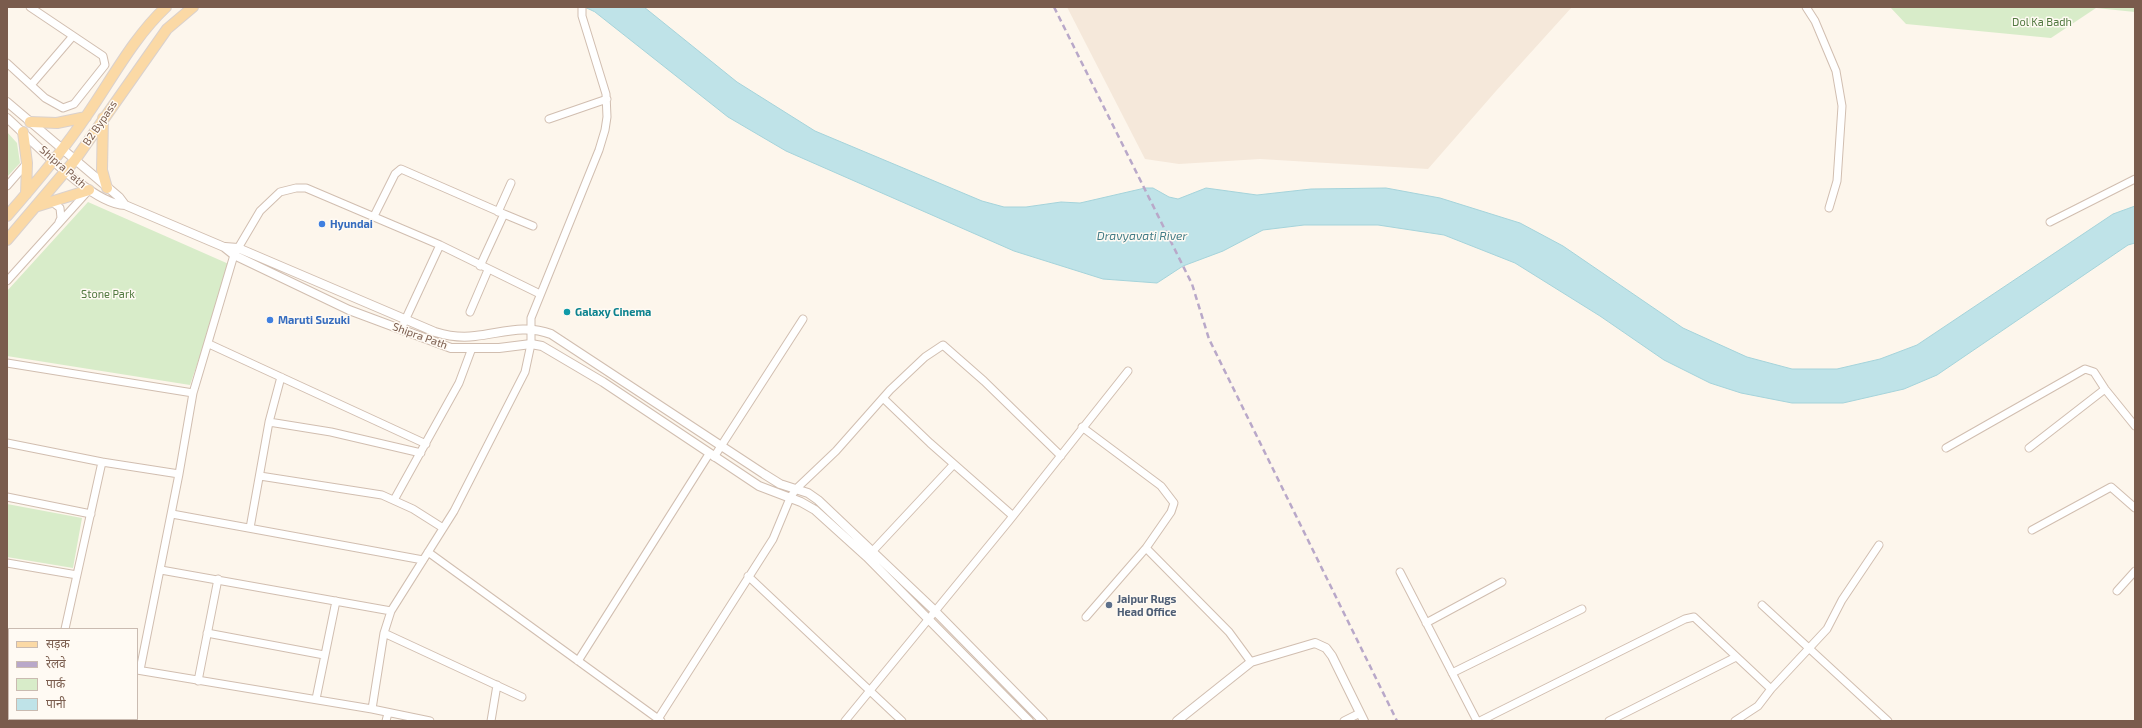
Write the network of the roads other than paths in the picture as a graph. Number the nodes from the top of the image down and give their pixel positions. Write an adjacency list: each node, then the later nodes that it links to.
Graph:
1 (30, 7): 6 (street)
2 (166, 7): 11 (main road)
3 (193, 7): 13 (main road, B2 Bypass)
4 (582, 7): 9 (street)
5 (1806, 7): 31 (street)
6 (73, 36): 8 (street); 8 (street)
7 (7, 63): 8 (street)
8 (31, 85)
9 (606, 99): 14 (street); 44 (street)
10 (7, 102): 15 (street, Shipra Path)
11 (86, 117): 15 (main road); 17 (main road)
12 (7, 118): 16 (street, Shipra Path)
13 (103, 118): 18 (main road, B2 Bypass); 25 (main road)
14 (549, 119)
15 (30, 122): 17 (street, Shipra Path)
16 (23, 132): 19 (street, Shipra Path); 20 (main road)
17 (62, 150): 18 (street, Shipra Path); 19 (main road)
18 (74, 160): 21 (main road, B2 Bypass); 25 (street, Shipra Path)
19 (54, 161): 21 (street, Shipra Path); 27 (main road)
20 (27, 163): 24 (street); 27 (main road)
21 (66, 171): 26 (street, Shipra Path); 30 (main road, B2 Bypass)
22 (2135, 179): 35 (street)
23 (511, 183): 32 (street)
24 (7, 186)
25 (107, 188): 29 (street, Shipra Path)
26 (89, 190): 28 (main road); 29 (street, Shipra Path); 36 (street)
27 (26, 194): 33 (main road)
28 (51, 201): 30 (main road); 36 (street)
29 (125, 205): 40 (street, Shipra Path)
30 (37, 207): 38 (main road, B2 Bypass)
31 (1829, 208)
32 (501, 213): 34 (street); 37 (street); 41 (street)
33 (7, 216)
34 (374, 216): 39 (street); 40 (street)
35 (2050, 222)
36 (58, 224): 43 (street)
37 (533, 226)
38 (7, 240)
39 (440, 245): 41 (street); 46 (street)
40 (236, 251): 46 (street); 49 (street, Shipra Path); 50 (street)
41 (480, 266): 42 (street)
42 (488, 270): 44 (street); 45 (street)
43 (7, 281)
44 (540, 294): 48 (street)
45 (470, 312)
46 (406, 319): 48 (street); 49 (street)
47 (803, 319): 64 (street)
48 (531, 328): 51 (street); 64 (street)
49 (401, 329): 52 (street, Shipra Path)
50 (209, 344): 55 (street); 57 (street)
51 (531, 344): 52 (street, Shipra Path); 68 (street, Shipra Path); 83 (street)
52 (472, 348): 63 (street)
53 (7, 362): 57 (street)
54 (1128, 371): 61 (street)
55 (281, 377): 59 (street); 63 (street)
56 (2104, 389): 60 (street); 65 (street); 66 (street)
57 (194, 393): 72 (street)
58 (883, 398): 69 (street); 71 (street); 74 (street)
59 (269, 422): 67 (street); 73 (street)
60 (2135, 426)
61 (1082, 427): 69 (street); 86 (street)
62 (7, 443): 70 (street)
63 (426, 444): 67 (street)
64 (723, 445): 68 (street); 74 (street)
65 (1946, 448)
66 (2029, 448)
67 (421, 453): 77 (street)
68 (712, 456): 76 (street, Shipra Path); 114 (street)
69 (1061, 456): 81 (street)
70 (102, 462): 72 (street); 79 (street)
71 (954, 464): 81 (street); 87 (street)
72 (180, 474): 80 (street)
73 (260, 476): 77 (street); 82 (street)
74 (796, 489): 76 (street); 87 (street)
75 (7, 497): 79 (street)
76 (790, 498): 89 (street, Shipra Path); 96 (street)
77 (394, 500): 83 (street)
78 (2135, 508): 84 (street)
79 (91, 514): 95 (street)
80 (172, 514): 82 (street); 92 (street)
81 (1013, 516): 103 (street)
82 (250, 528): 90 (street)
83 (443, 528): 88 (street)
84 (2032, 530)
85 (1879, 545): 111 (street)
86 (1146, 548): 106 (street); 115 (street)
87 (873, 551): 89 (street); 103 (street)
88 (428, 552): 90 (street); 114 (street)
89 (867, 557): 105 (street, Shipra Path)
90 (423, 560): 104 (street)
91 (7, 563): 95 (street)
92 (161, 570): 97 (street); 116 (street)
93 (2135, 571): 99 (street)
94 (1400, 572): 107 (street)
95 (77, 575): 108 (street)
96 (748, 576): 121 (street); 127 (street)
97 (218, 579): 100 (street); 109 (street)
98 (1502, 582): 107 (street)
99 (2118, 591)
100 (336, 602): 104 (street); 112 (street)
101 (1762, 605): 111 (street)
102 (1582, 608): 117 (street)
103 (934, 610): 105 (street); 134 (street)
104 (391, 611): 110 (street)
105 (927, 618): 121 (street); 133 (street, Shipra Path)
106 (1086, 618)
107 (1426, 623): 117 (street)
108 (65, 628)
109 (207, 633): 112 (street); 118 (street)
110 (384, 633): 119 (street); 124 (street)
111 (1809, 648): 120 (street); 142 (street)
112 (324, 655): 123 (street)
113 (1736, 657): 120 (street); 139 (street); 140 (street)
114 (578, 662): 127 (street)
115 (1251, 662): 126 (street); 135 (street)
116 (139, 670): 118 (street)
117 (1452, 673): 138 (street)
118 (198, 681): 123 (street)
119 (496, 685): 122 (street); 130 (street)
120 (1771, 689): 141 (street)
121 (869, 691): 131 (street); 132 (street)
122 (522, 697)
123 (316, 699): 124 (street)
124 (372, 709): 125 (street)
125 (388, 713): 128 (street); 129 (street)
126 (1360, 713): 136 (street); 137 (street)
127 (659, 720)
128 (386, 721)
129 (430, 721)
130 (491, 721)
131 (845, 721)
132 (902, 721)
133 (1029, 721)
134 (1043, 721)
135 (1177, 721)
136 (1344, 721)
137 (1364, 721)
138 (1477, 721)
139 (1480, 721)
140 (1609, 721)
141 (1735, 721)
142 (1888, 721)

